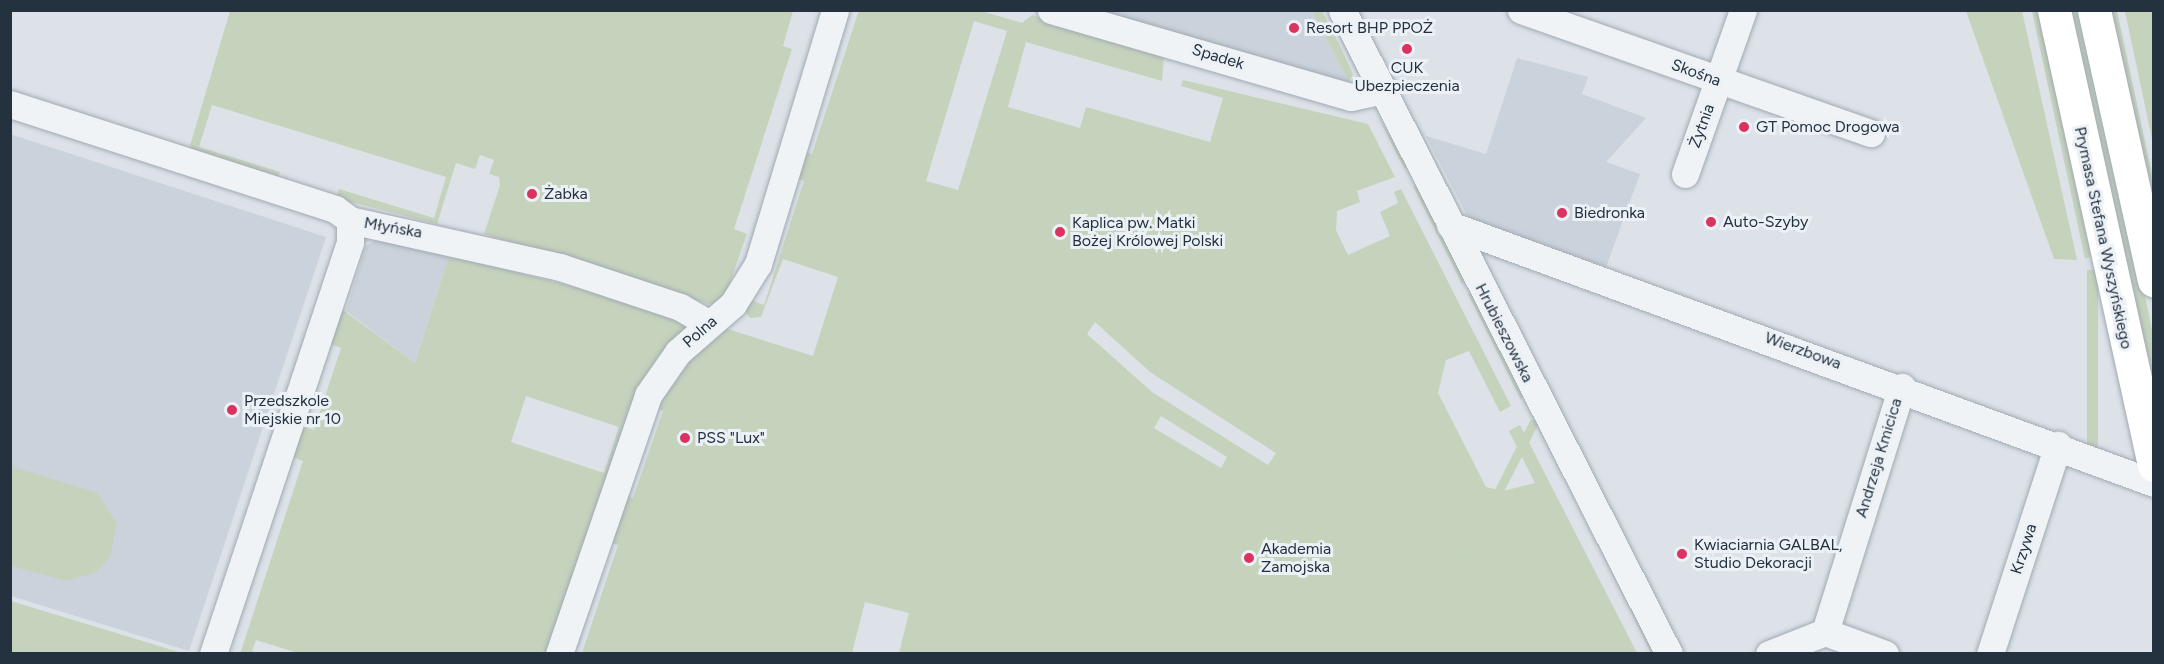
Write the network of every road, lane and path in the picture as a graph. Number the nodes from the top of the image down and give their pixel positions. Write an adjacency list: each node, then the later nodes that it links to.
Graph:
1 (835, 10): 17 (street, Polna)
2 (1051, 10): 9 (street, Spadek)
3 (1342, 10): 9 (street, Hrubieszowska)
4 (1521, 10): 8 (street, Skośna)
5 (1743, 10): 8 (street, Żytnia)
6 (2054, 10): 20 (main road, Prymasa Stefana Wyszyńskiego)
7 (2094, 10): 14 (main road)
8 (1718, 81): 11 (street, Skośna); 12 (street, Żytnia)
9 (1383, 90): 15 (street, Hrubieszowska)
10 (10, 104): 13 (street, Młyńska)
11 (1871, 133)
12 (1685, 174)
13 (350, 220): 17 (street, Młyńska); 23 (street)
14 (2147, 223): 16 (main road)
15 (1450, 225): 18 (street, Wierzbowa); 25 (street, Hrubieszowska)
16 (2154, 280)
17 (709, 324): 24 (street, Polna)
18 (1902, 387): 19 (street, Wierzbowa); 22 (street, Andrzeja Kmicica)
19 (2058, 445): 21 (street, Wierzbowa); 28 (street, Krzywa)
20 (2154, 465)
21 (2154, 483)
22 (1825, 633): 26 (street); 27 (street)
23 (213, 654)
24 (559, 654)
25 (1669, 654)
26 (1769, 654)
27 (1885, 654)
28 (1990, 654)

